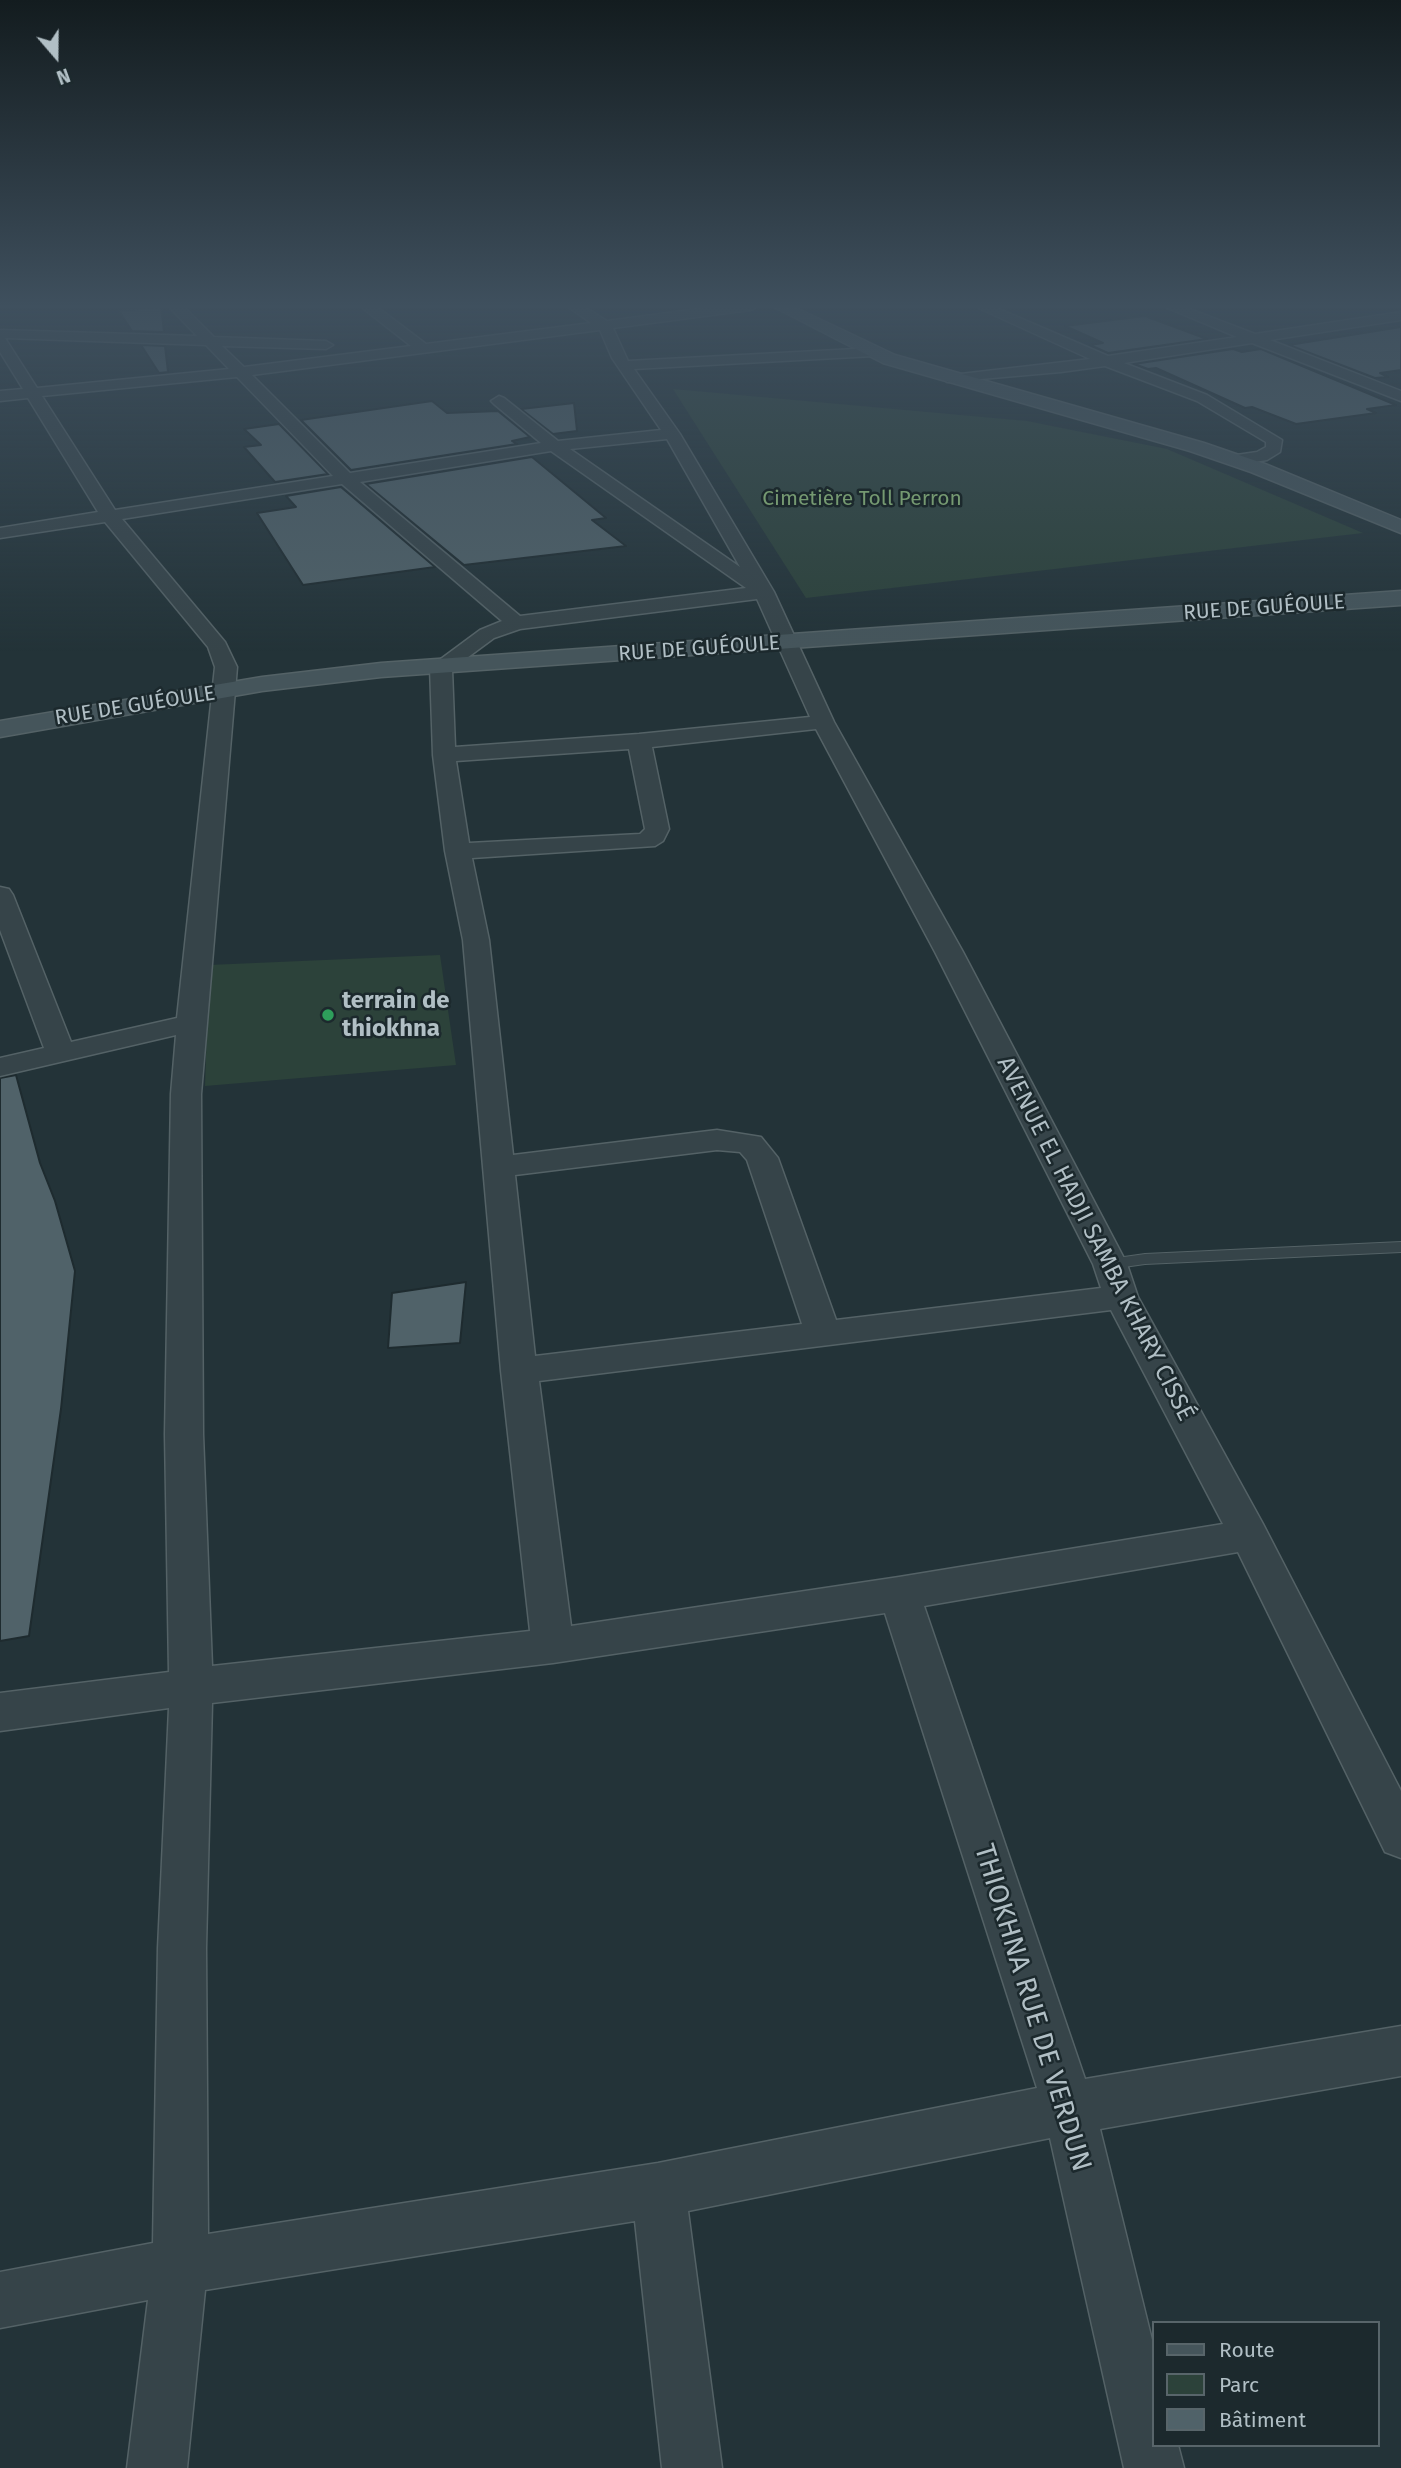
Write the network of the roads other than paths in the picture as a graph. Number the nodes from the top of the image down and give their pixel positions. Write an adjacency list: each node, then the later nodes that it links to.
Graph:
1 (52, 421): 11 (street)
2 (290, 421): 10 (street)
3 (524, 421): 8 (street)
4 (664, 421): 7 (street, AVENUE EL HADJI SAMBA KHARY CISSÉ)
5 (1107, 421): 9 (main road)
6 (1242, 421): 9 (street)
7 (673, 434): 8 (street); 14 (street, AVENUE EL HADJI SAMBA KHARY CISSÉ)
8 (554, 446): 10 (street); 14 (street)
9 (1236, 460): 12 (main road)
10 (344, 477): 11 (street); 16 (street)
11 (109, 515): 13 (street); 19 (street)
12 (1401, 527)
13 (0, 533)
14 (764, 592): 16 (street); 17 (street, AVENUE EL HADJI SAMBA KHARY CISSÉ)
15 (1401, 598): 17 (main road, RUE DE GUÉOULE)
16 (516, 623): 18 (street)
17 (785, 642): 18 (main road, RUE DE GUÉOULE); 20 (street, AVENUE EL HADJI SAMBA KHARY CISSÉ)
18 (441, 667): 19 (main road, RUE DE GUÉOULE); 23 (street)
19 (224, 692): 21 (main road, RUE DE GUÉOULE); 26 (street)
20 (823, 722): 22 (street); 31 (street, AVENUE EL HADJI SAMBA KHARY CISSÉ)
21 (0, 729)
22 (639, 741): 23 (street); 24 (street)
23 (444, 755): 24 (street)
24 (458, 851): 29 (street)
25 (0, 895): 27 (street)
26 (191, 1023): 27 (street); 38 (street)
27 (60, 1052): 28 (street)
28 (0, 1067)
29 (500, 1167): 33 (street); 34 (street)
30 (1401, 1247): 31 (lane)
31 (1110, 1264): 32 (street, AVENUE EL HADJI SAMBA KHARY CISSÉ)
32 (1121, 1297): 33 (street); 35 (street, AVENUE EL HADJI SAMBA KHARY CISSÉ)
33 (824, 1335): 34 (street)
34 (519, 1371): 37 (street)
35 (1249, 1535): 36 (street); 40 (street, AVENUE EL HADJI SAMBA KHARY CISSÉ)
36 (899, 1594): 37 (street); 42 (street, THIOKHNA RUE DE VERDUN)
37 (553, 1646): 38 (street)
38 (191, 1687): 39 (street); 44 (street)
39 (0, 1712)
40 (1401, 1837)
41 (1401, 2051): 42 (street)
42 (1069, 2108): 43 (street); 48 (street, THIOKHNA RUE DE VERDUN)
43 (658, 2190): 44 (street); 47 (street)
44 (180, 2266): 45 (street); 46 (street)
45 (0, 2300)
46 (157, 2468)
47 (692, 2468)
48 (1154, 2468)

